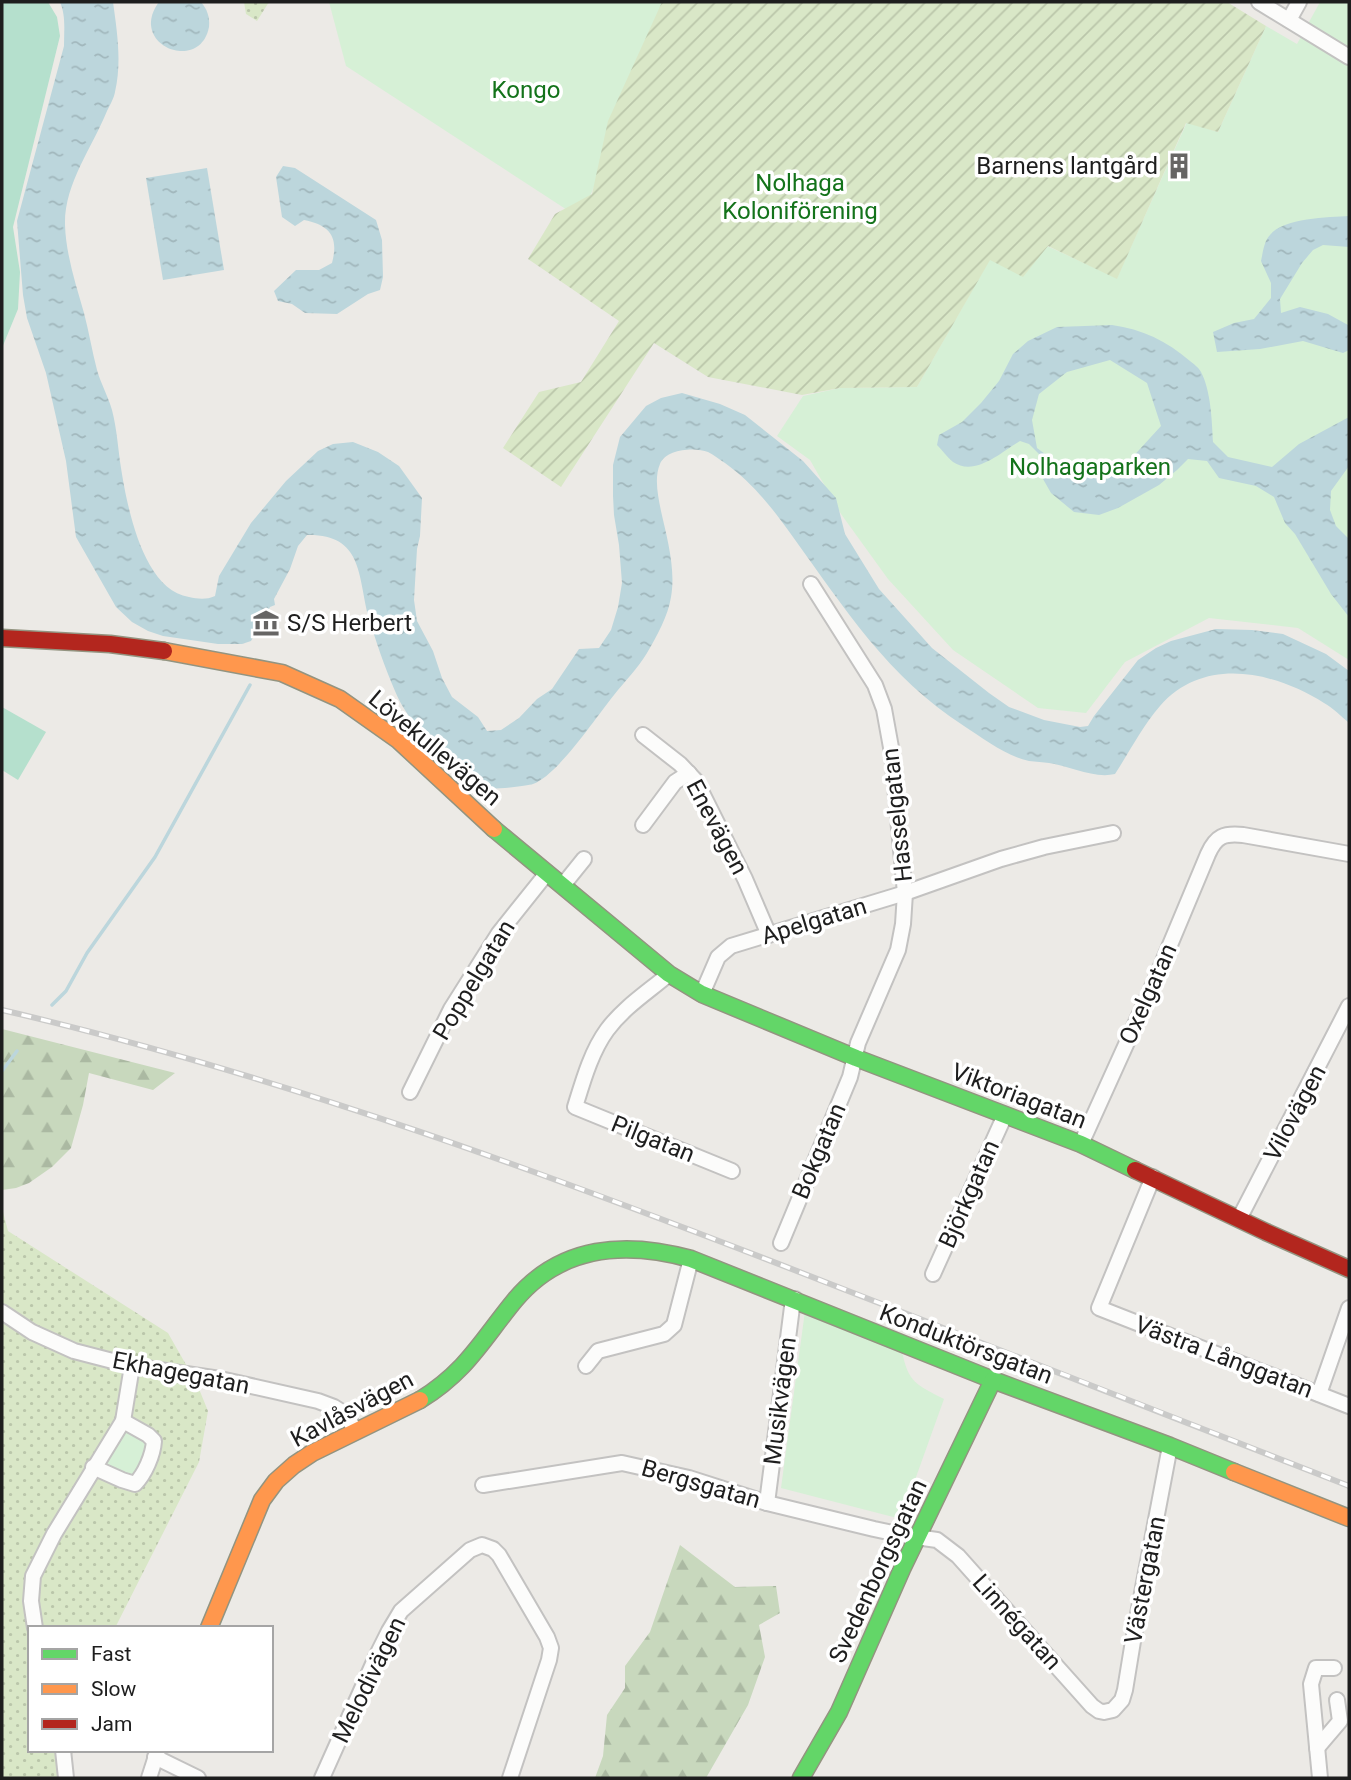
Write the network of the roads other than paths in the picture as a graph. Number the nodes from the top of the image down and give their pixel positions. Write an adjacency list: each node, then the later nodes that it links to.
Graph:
1 (1259, 2): 3 (street)
2 (1299, 2): 3 (street)
3 (1289, 20): 4 (street)
4 (1349, 57)
5 (811, 584): 15 (street, Hasselgatan)
6 (2, 639): 13 (street, Lövekullevägen)
7 (643, 735): 8 (street, Enevägen)
8 (689, 774): 9 (street); 16 (street, Enevägen)
9 (643, 825)
10 (1113, 833): 15 (street, Apelgatan)
11 (1349, 854): 23 (street, Oxelgatan)
12 (584, 859): 14 (street)
13 (547, 873): 14 (street, Lövekullevägen); 21 (street, Poppelgatan)
14 (563, 885): 17 (street, Lövekullevägen)
15 (905, 893): 16 (street, Apelgatan); 20 (street, Hasselgatan)
16 (769, 935): 18 (street, Apelgatan)
17 (669, 974): 18 (street, Viktoriagatan); 24 (street, Pilgatan)
18 (702, 994): 20 (street, Viktoriagatan)
19 (1349, 1006): 26 (street, Vilovägen)
20 (856, 1058): 22 (street, Viktoriagatan); 27 (street, Bokgatan)
21 (410, 1092)
22 (1005, 1115): 23 (street, Viktoriagatan); 31 (street, Björkgatan)
23 (1081, 1144): 25 (street, Viktoriagatan)
24 (732, 1171)
25 (1153, 1177): 26 (street, Viktoriagatan); 38 (street, Västra Långgatan)
26 (1239, 1219): 30 (street, Viktoriagatan)
27 (781, 1243)
28 (691, 1259): 29 (street, Konduktörsgatan); 32 (street, Konduktörsgatan); 36 (street)
29 (561, 1263): 41 (street, Kavlåsvägen)
30 (1349, 1269)
31 (933, 1274)
32 (795, 1299): 37 (street, Konduktörsgatan); 45 (street, Musikvägen)
33 (1349, 1308): 38 (street)
34 (2, 1312): 35 (street, Ekhagegatan)
35 (132, 1366): 40 (street); 41 (street, Ekhagegatan)
36 (586, 1366)
37 (993, 1380): 42 (street, Konduktörsgatan); 47 (street, Svedenborgsgatan)
38 (1319, 1394): 39 (street, Västra Långgatan)
39 (1349, 1406)
40 (122, 1421): 43 (street); 43 (street)
41 (356, 1431): 49 (street, Kavlåsvägen)
42 (1170, 1446): 46 (street, Konduktörsgatan); 52 (street, Västergatan)
43 (93, 1467): 48 (street)
44 (483, 1485): 45 (street, Bergsgatan)
45 (767, 1503): 47 (street, Bergsgatan)
46 (1349, 1518)
47 (917, 1538): 52 (street, Linnégatan); 61 (street, Svedenborgsgatan)
48 (35, 1626)
49 (210, 1626)
50 (1334, 1668): 53 (street)
51 (1337, 1699): 53 (street)
52 (1112, 1710)
53 (1317, 1748): 62 (street)
54 (63, 1752): 56 (street)
55 (157, 1754): 57 (street); 58 (street)
56 (66, 1778)
57 (149, 1778)
58 (198, 1778)
59 (322, 1778): 60 (street, Melodivägen)
60 (510, 1778)
61 (801, 1778)
62 (1320, 1778)

